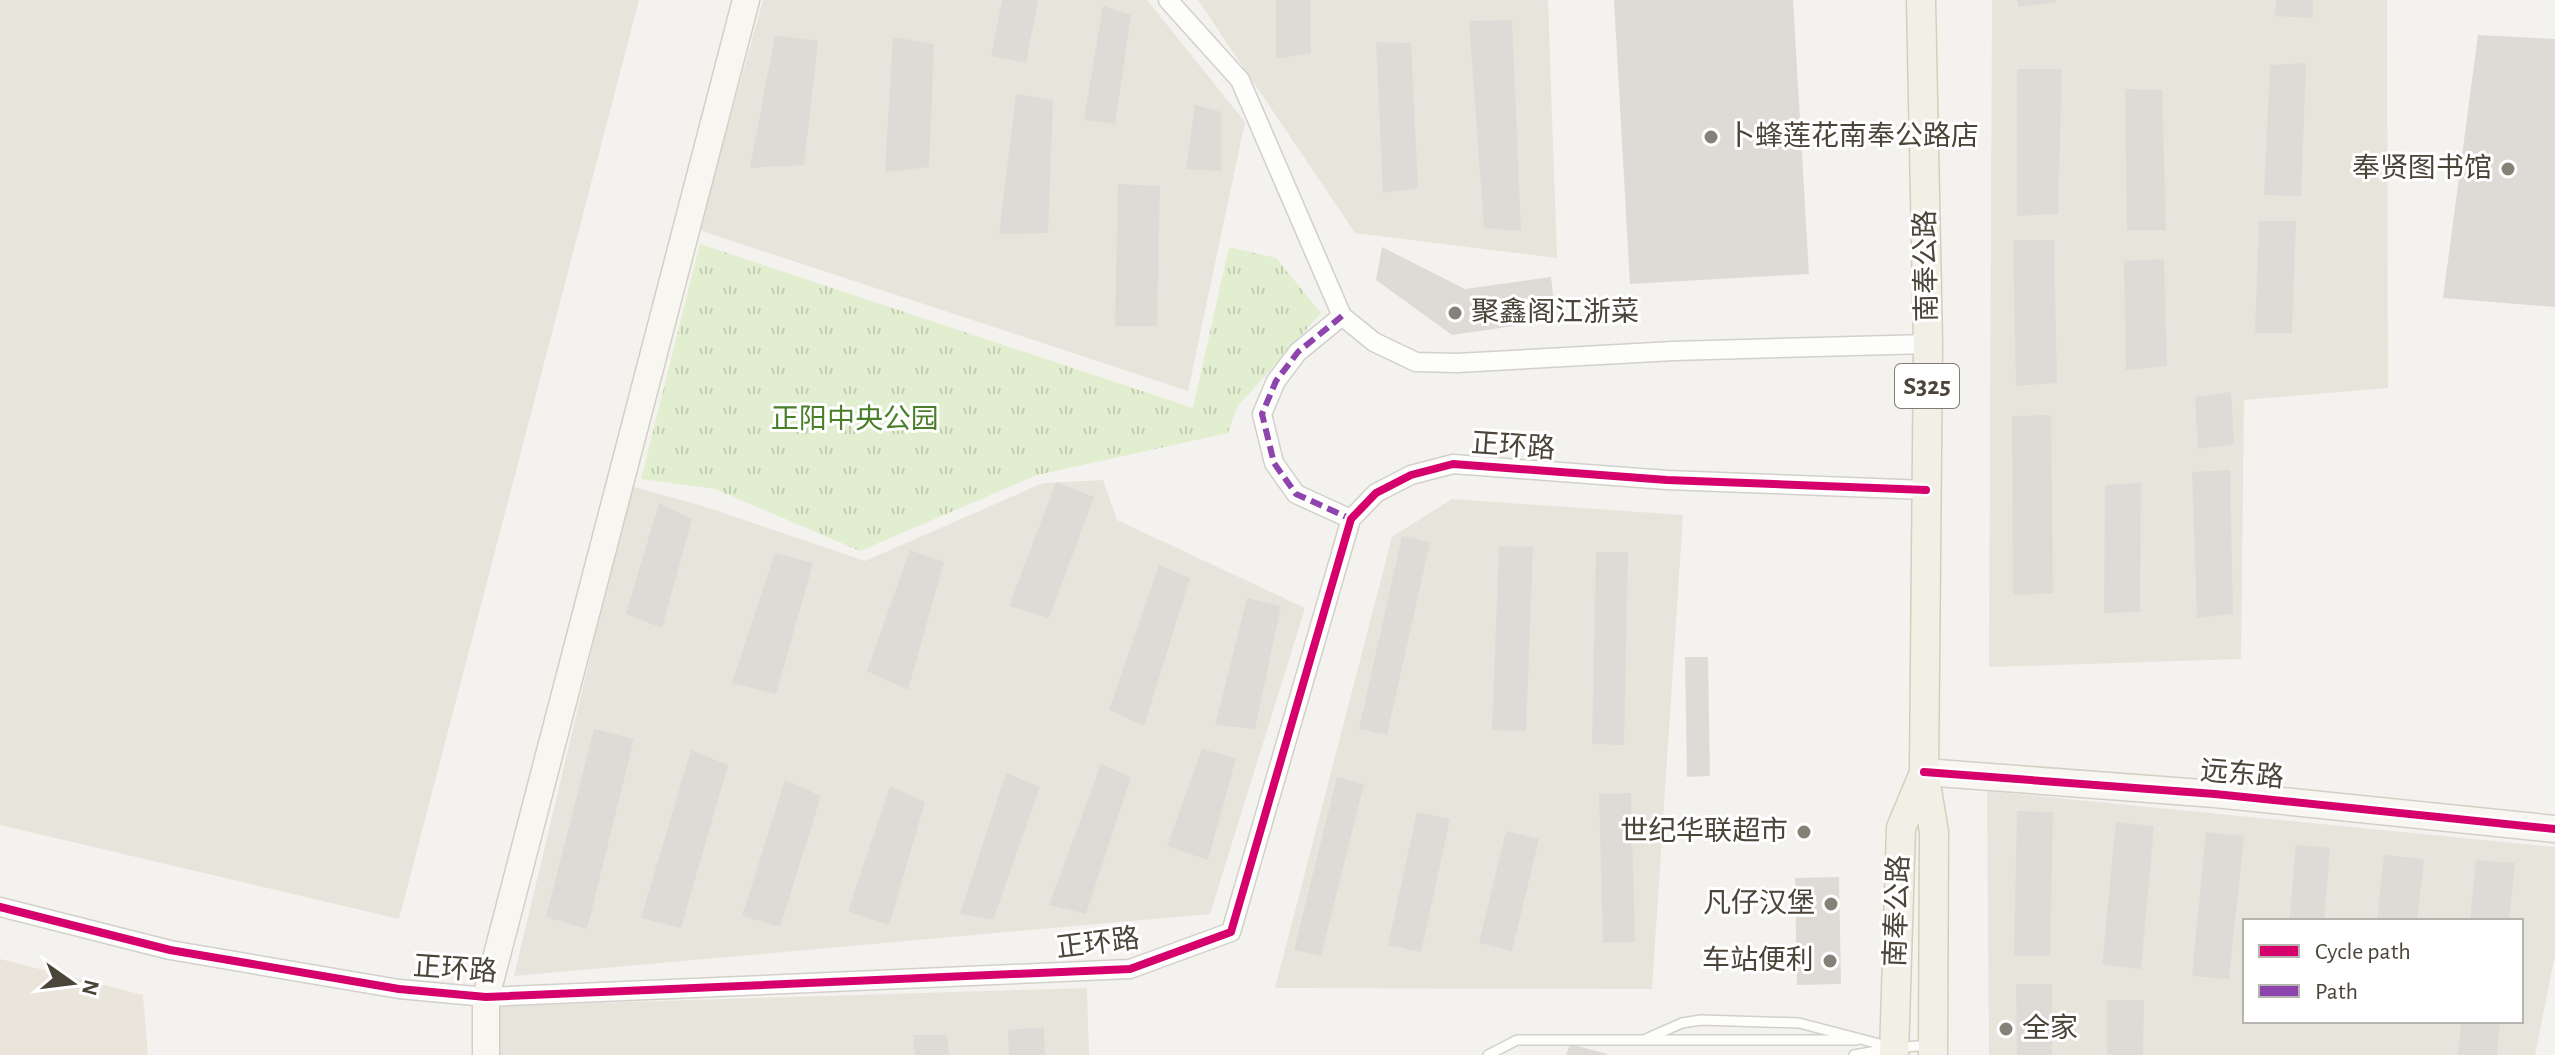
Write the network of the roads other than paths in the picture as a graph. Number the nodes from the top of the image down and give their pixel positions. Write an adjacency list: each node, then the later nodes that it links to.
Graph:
1 (746, 0): 11 (main road)
2 (1168, 0): 4 (street)
3 (1921, 0): 5 (main road, 南奉公路 / S325)
4 (1342, 316): 5 (street); 7 (street)
5 (1928, 344): 6 (main road, 南奉公路 / S325)
6 (1926, 490): 7 (street, 正环路); 8 (main road, 南奉公路 / S325)
7 (1351, 519): 11 (street, 正环路)
8 (1924, 772): 9 (main road, 远东路); 14 (main road, 南奉公路 / S325); 15 (main road, 南奉公路 / S325)
9 (2555, 829)
10 (0, 907): 11 (street, 正环路)
11 (486, 997): 16 (main road)
12 (1644, 1040): 13 (lane); 13 (lane); 17 (lane)
13 (1856, 1040): 15 (lane)
14 (1933, 1050): 15 (lane)
15 (1894, 1051): 18 (lane)
16 (486, 1055)
17 (1488, 1055)
18 (1854, 1055)

